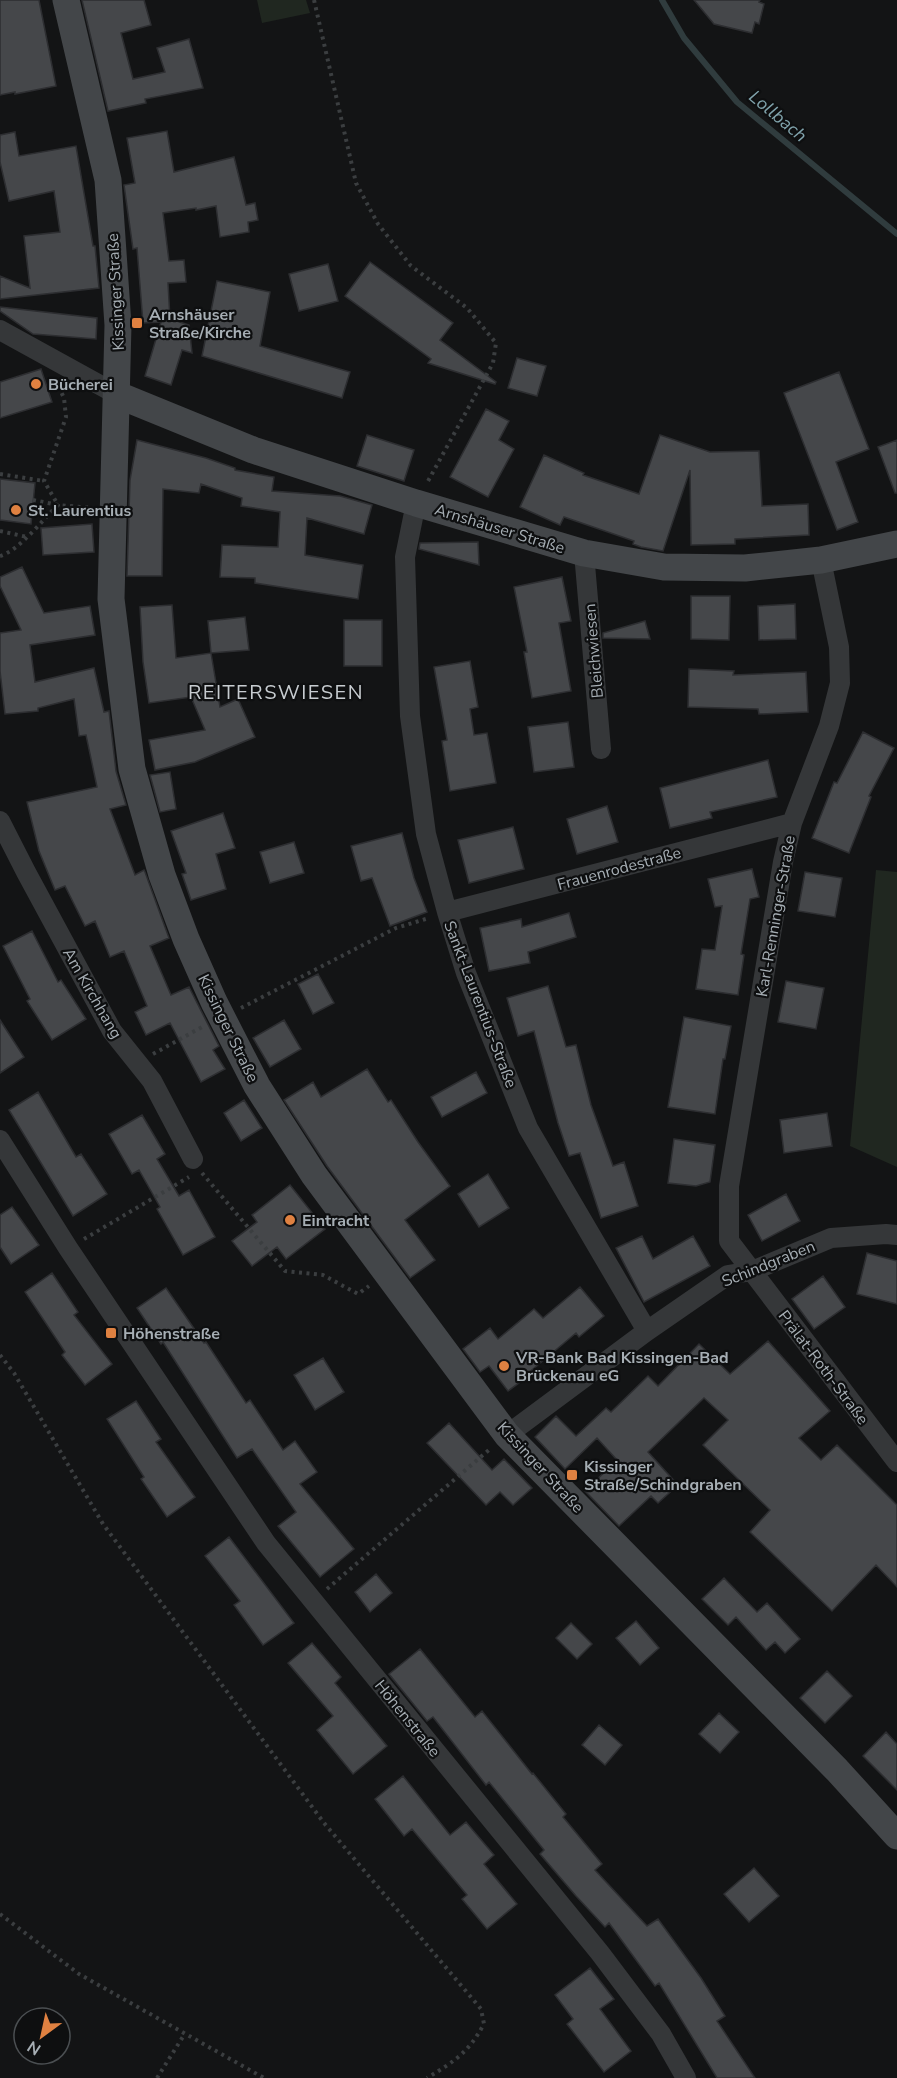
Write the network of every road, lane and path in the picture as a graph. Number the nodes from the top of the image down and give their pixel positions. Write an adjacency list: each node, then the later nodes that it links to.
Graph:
1 (66, 0): 5 (street, Kissinger Straße)
2 (314, 0): 9 (path)
3 (0, 330): 5 (street)
4 (56, 381): 7 (path)
5 (118, 395): 9 (street, Arnshäuser Straße); 11 (street, Kissinger Straße)
6 (0, 474): 7 (path)
7 (44, 481): 10 (path)
8 (33, 500): 10 (path)
9 (416, 503): 15 (street, Arnshäuser Straße); 21 (street, Sankt-Laurentius-Straße)
10 (58, 505): 11 (path); 13 (path)
11 (114, 511): 22 (street, Kissinger Straße)
12 (0, 531): 13 (path)
13 (27, 537): 16 (path)
14 (897, 544): 17 (street, Arnshäuser Straße)
15 (584, 553): 17 (street, Arnshäuser Straße); 18 (street, Bleichwiesen)
16 (0, 556)
17 (821, 560): 20 (street, Karl-Renninger-Straße)
18 (601, 748)
19 (0, 821): 23 (street, Am Kirchhang)
20 (792, 823): 21 (street, Frauenrodestraße); 28 (street, Karl-Renninger-Straße)
21 (447, 912): 22 (path); 30 (street, Sankt-Laurentius-Straße)
22 (222, 1018): 23 (path); 29 (street, Kissinger Straße)
23 (138, 1063): 25 (street, Am Kirchhang)
24 (0, 1140): 27 (street, Höhenstraße)
25 (196, 1165): 27 (path); 29 (path)
26 (897, 1235): 28 (street, Schindgraben)
27 (68, 1248): 34 (street, Höhenstraße)
28 (752, 1271): 30 (street, Schindgraben); 33 (street, Prälat-Roth-Straße)
29 (386, 1272): 32 (street, Kissinger Straße)
30 (647, 1331): 32 (street, Schindgraben)
31 (0, 1355): 40 (path)
32 (507, 1435): 34 (path); 35 (street, Kissinger Straße)
33 (897, 1462)
34 (313, 1601): 41 (street, Höhenstraße)
35 (894, 1826)
36 (0, 1914): 37 (path)
37 (184, 2035): 38 (path); 39 (path)
38 (157, 2078)
39 (264, 2078)
40 (427, 2078)
41 (686, 2078)

